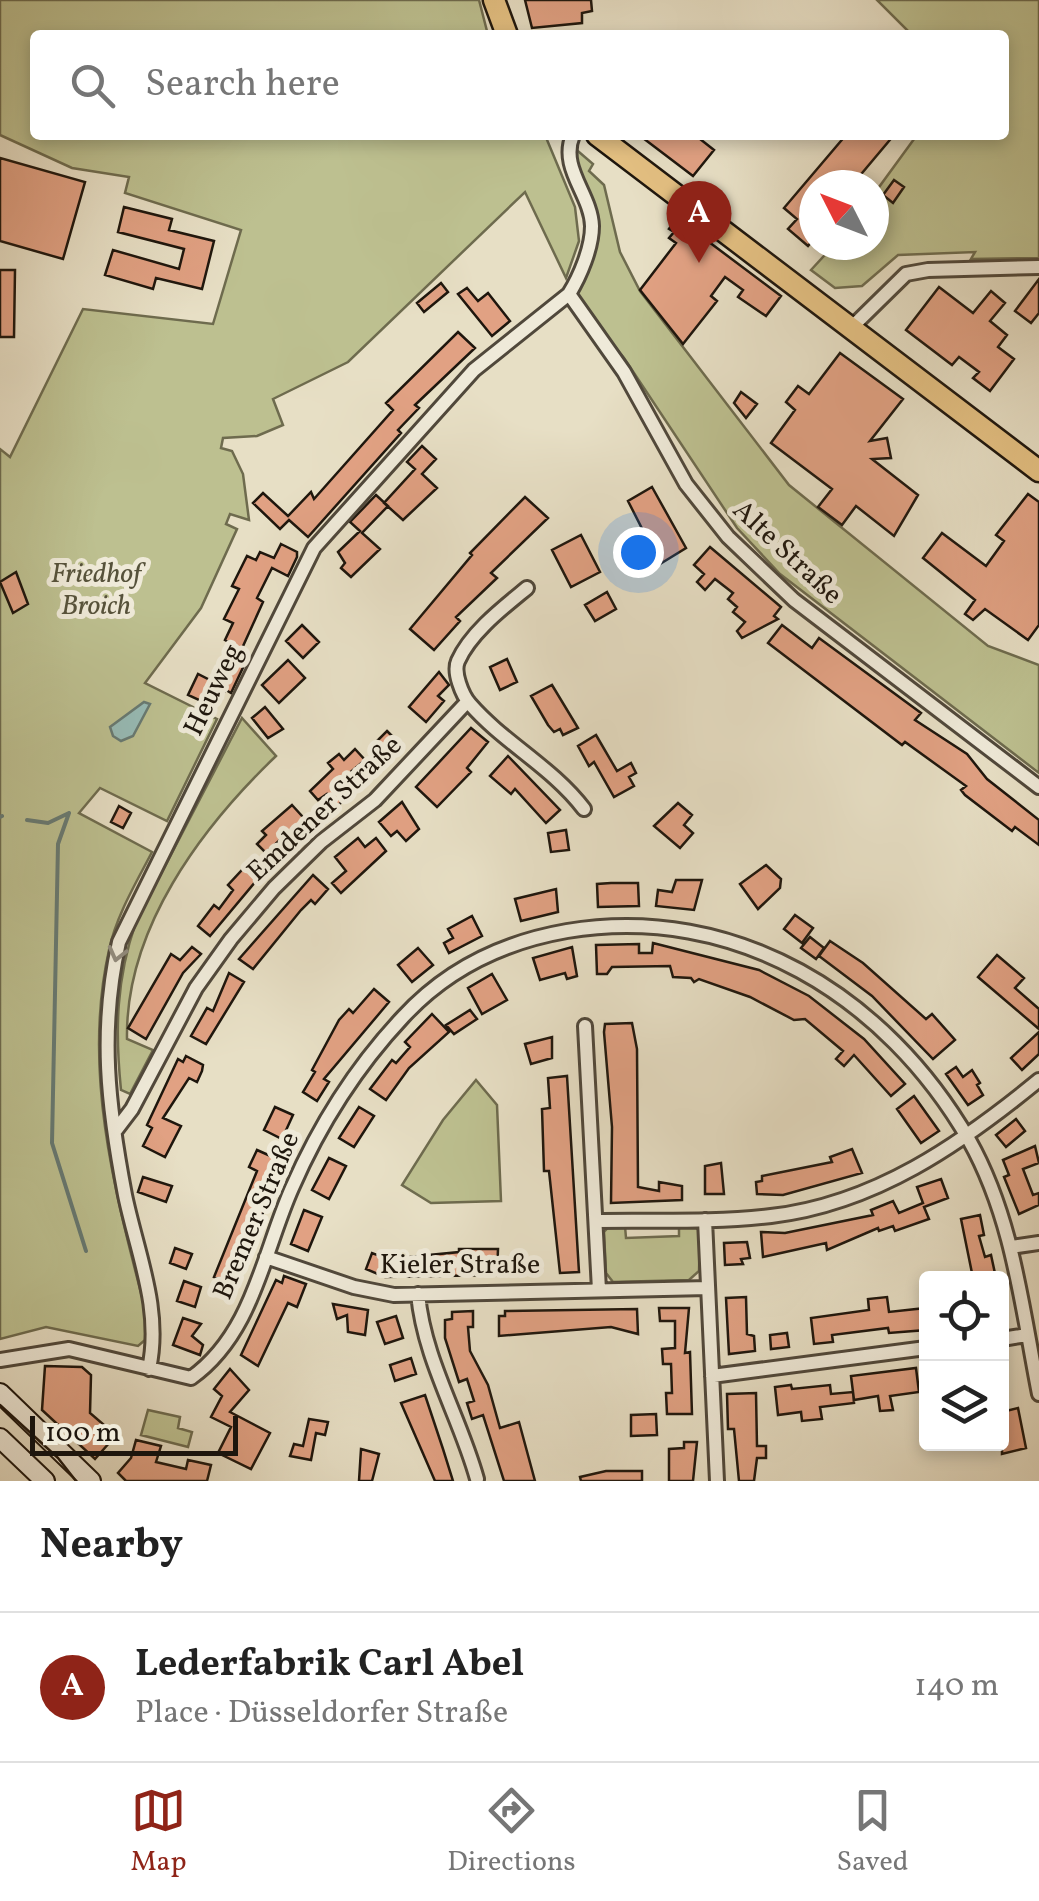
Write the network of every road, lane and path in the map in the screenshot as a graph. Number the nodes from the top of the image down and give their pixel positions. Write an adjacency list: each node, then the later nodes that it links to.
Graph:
1 (494, 0): 2 (main road)
2 (505, 30)
3 (572, 140): 6 (street)
4 (604, 140): 7 (main road)
5 (1039, 268): 7 (street)
6 (569, 294): 11 (street, Alte Straße); 15 (street, Heuweg, one-way to 15)
7 (850, 328): 8 (main road)
8 (1039, 471)
9 (527, 588): 10 (street)
10 (468, 702): 12 (street); 15 (street, Emdener Straße)
11 (1039, 787)
12 (584, 809)
13 (585, 1026): 18 (street)
14 (1039, 1080): 16 (street)
15 (116, 1130): 29 (street, Heuweg)
16 (968, 1138): 17 (street); 20 (street, Bremer Straße); 21 (street, Bremer Straße)
17 (704, 1220): 18 (street); 22 (street)
18 (596, 1221): 23 (street)
19 (1039, 1243): 20 (street)
20 (1011, 1248): 25 (street, Bremer Straße)
21 (266, 1257): 24 (street, Kieler Straße); 29 (street, Bremer Straße)
22 (708, 1288): 23 (street, Kieler Straße); 30 (street)
23 (599, 1290): 24 (street, Kieler Straße)
24 (418, 1294): 34 (street)
25 (1027, 1336): 26 (street); 32 (street, Bremer Straße)
26 (1009, 1338)
27 (919, 1349): 30 (street)
28 (0, 1360): 29 (street, Bremer Straße)
29 (149, 1369)
30 (712, 1376): 37 (street)
31 (0, 1393): 36 (main road)
32 (1039, 1394)
33 (0, 1438): 35 (main road)
34 (478, 1478)
35 (45, 1481)
36 (91, 1481)
37 (717, 1481)

